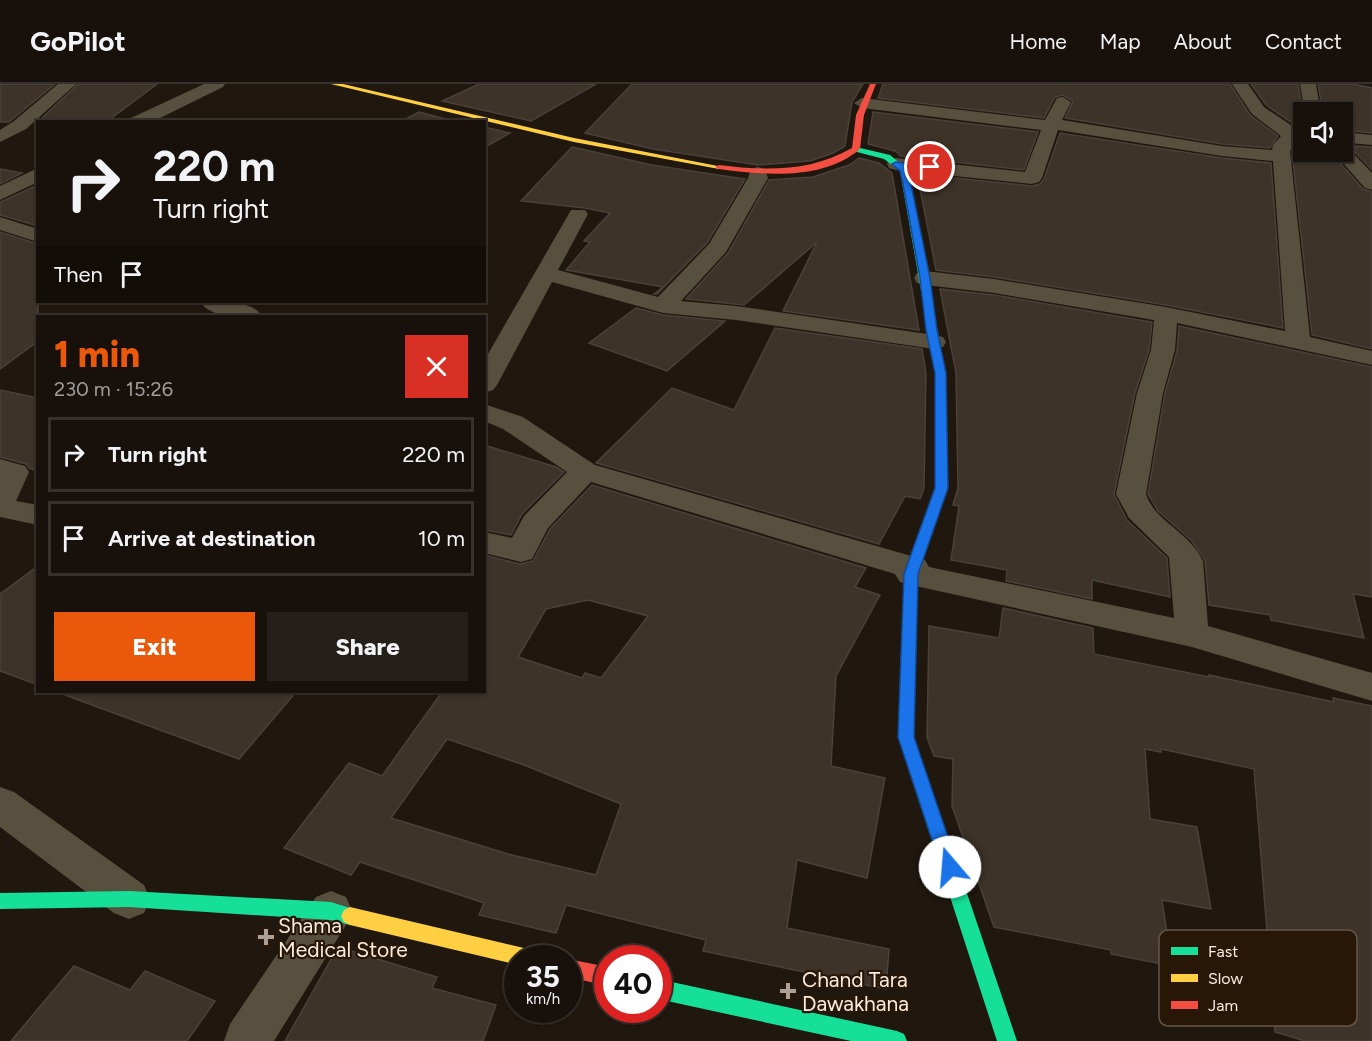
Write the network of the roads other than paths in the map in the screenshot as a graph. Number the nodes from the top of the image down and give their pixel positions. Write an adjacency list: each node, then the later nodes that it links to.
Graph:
1 (68, 84): 15 (street)
2 (217, 84): 10 (street)
3 (334, 84): 11 (street)
4 (873, 84): 9 (street)
5 (1240, 84): 14 (street)
6 (1308, 84): 8 (street)
7 (1064, 102): 13 (street)
8 (1311, 102)
9 (862, 103): 13 (street); 19 (street)
10 (141, 120)
11 (485, 120)
12 (486, 120): 23 (street)
13 (1052, 125): 20 (street); 22 (street)
14 (1293, 135)
15 (0, 137)
16 (1372, 140): 18 (street)
17 (1293, 141): 20 (street)
18 (1353, 144)
19 (856, 149): 22 (street); 23 (street)
20 (1282, 156): 37 (street)
21 (1353, 161): 25 (street)
22 (896, 164): 31 (street)
23 (758, 173): 33 (street)
24 (36, 175): 26 (street)
25 (1372, 184)
26 (0, 194)
27 (578, 214): 30 (street)
28 (0, 223): 29 (street)
29 (36, 235)
30 (546, 273): 33 (street); 39 (street)
31 (925, 278): 34 (street); 36 (street)
32 (215, 303): 35 (street)
33 (663, 306): 36 (street)
34 (1166, 314): 37 (street); 48 (street)
35 (246, 315)
36 (934, 342): 47 (street)
37 (1298, 342): 38 (street)
38 (1372, 358)
39 (486, 381)
40 (486, 413): 42 (street)
41 (0, 468): 44 (street)
42 (585, 471): 46 (street); 47 (street)
43 (36, 477): 44 (street)
44 (0, 506): 45 (street)
45 (36, 515)
46 (486, 542)
47 (912, 572): 48 (street); 58 (street)
48 (1192, 634): 49 (street)
49 (1372, 687)
50 (0, 804): 51 (street)
51 (129, 899): 52 (street); 53 (street)
52 (0, 901)
53 (331, 911): 54 (street); 56 (street)
54 (504, 952)
55 (672, 991): 57 (street)
56 (247, 1041)
57 (897, 1041)
58 (1007, 1041)

